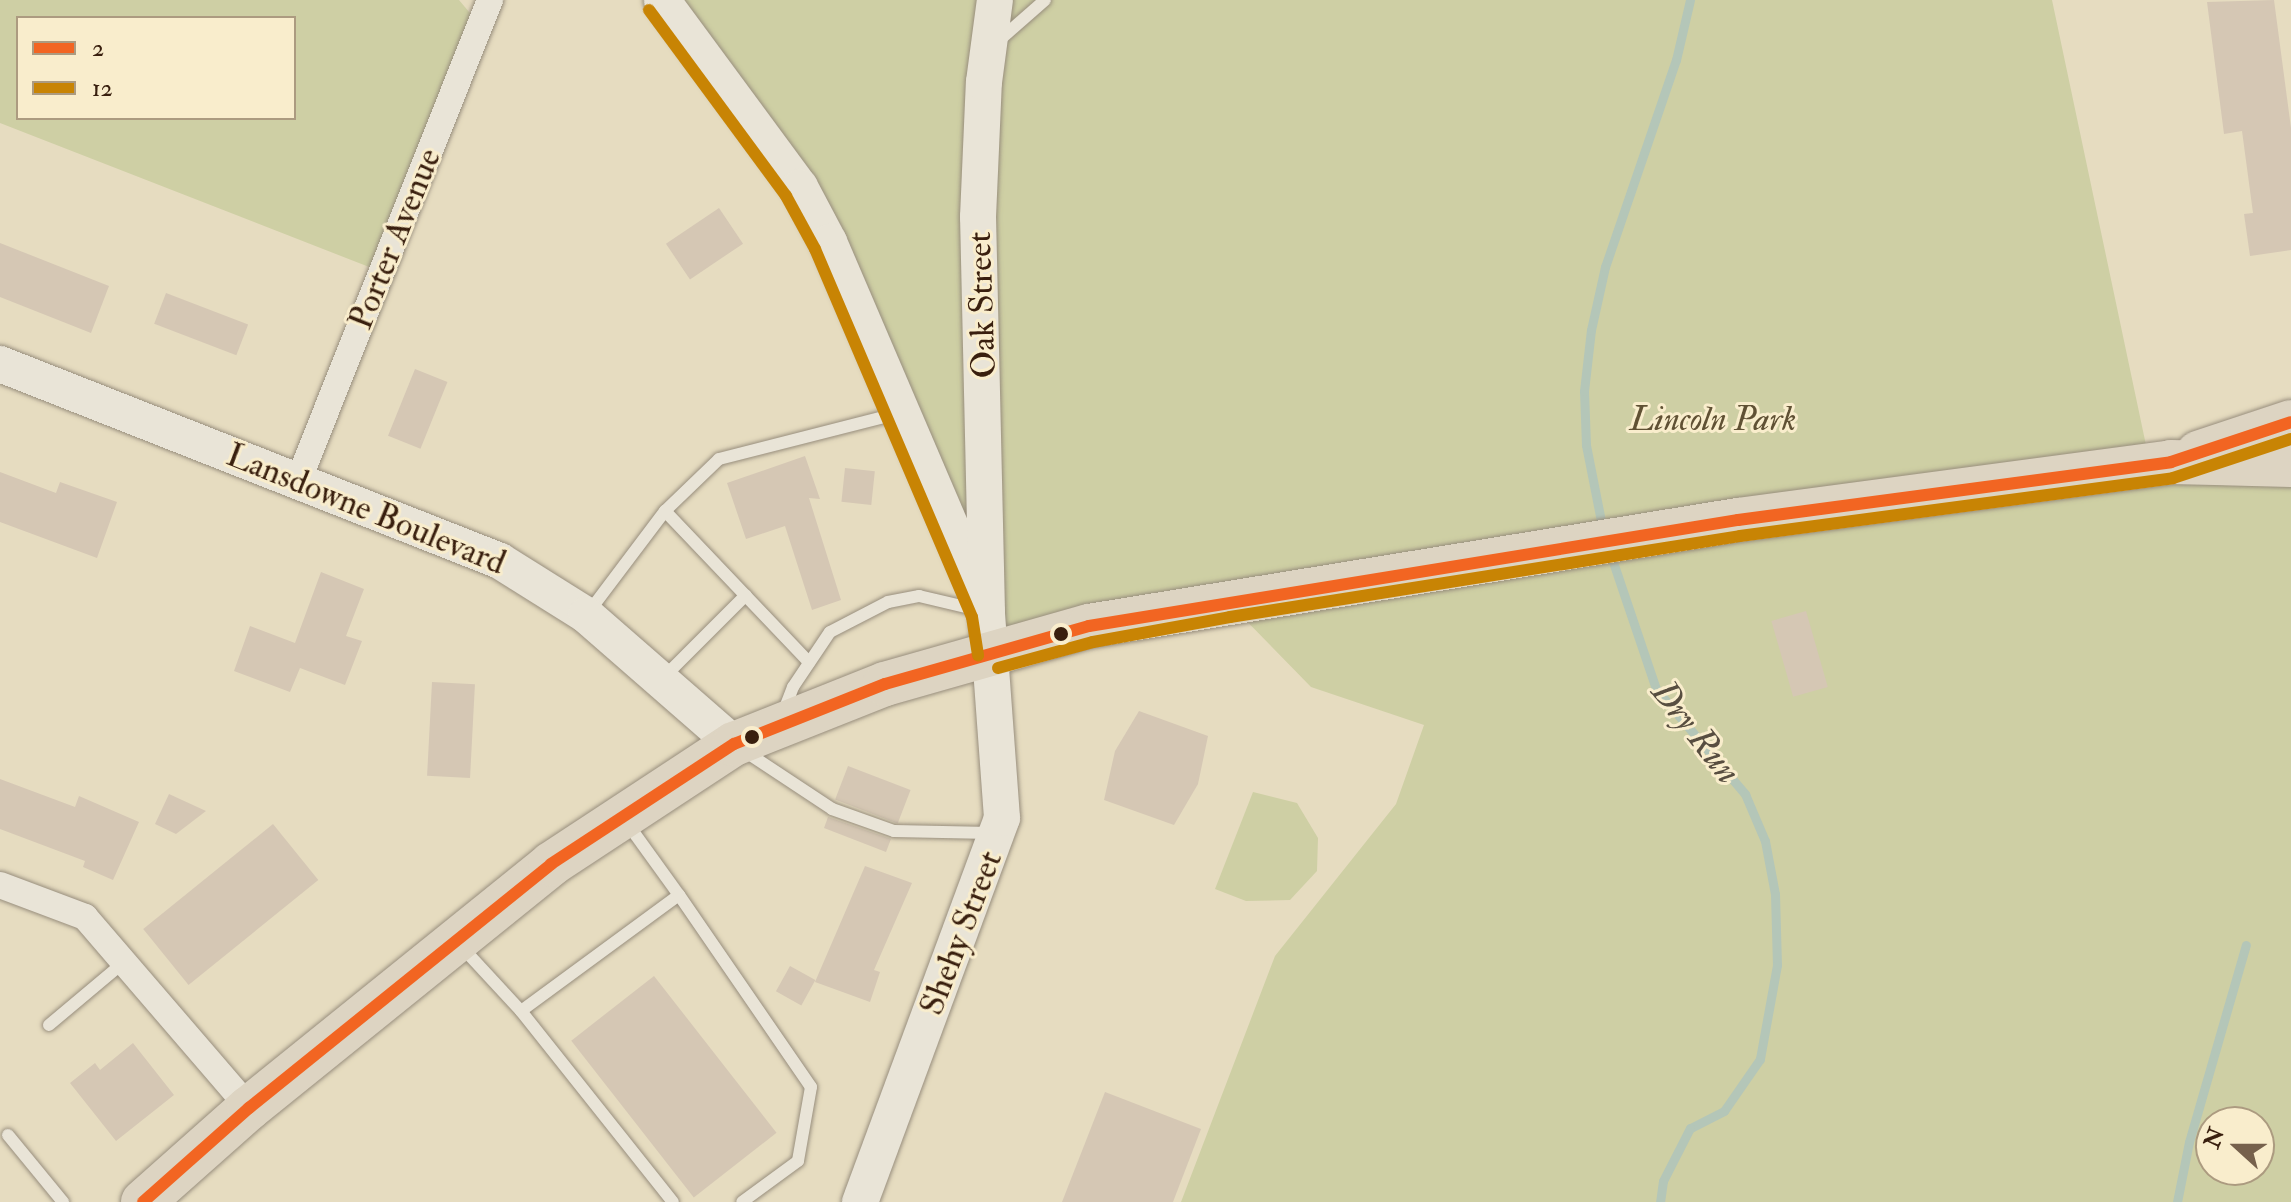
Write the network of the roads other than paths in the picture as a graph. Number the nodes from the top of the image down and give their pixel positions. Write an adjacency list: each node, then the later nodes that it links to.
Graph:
1 (490, 0): 11 (street, Porter Avenue)
2 (662, 0): 7 (street)
3 (995, 0): 5 (street, Oak Street)
4 (1045, 0): 5 (lane)
5 (988, 50): 15 (street, Oak Street)
6 (0, 364): 11 (street, Lansdowne Boulevard)
7 (902, 412): 12 (lane); 15 (street)
8 (2291, 422): 9 (highway)
9 (2157, 464): 10 (highway); 15 (highway)
10 (2291, 465)
11 (299, 479): 14 (street, Lansdowne Boulevard)
12 (665, 511): 13 (lane); 14 (lane)
13 (746, 595): 16 (lane); 17 (lane)
14 (586, 615): 17 (street, Lansdowne Boulevard)
15 (991, 632): 16 (lane); 18 (highway); 21 (street, Shehy Street)
16 (809, 662): 18 (lane)
17 (661, 681): 19 (street, Lansdowne Boulevard)
18 (779, 723): 19 (highway)
19 (734, 744): 20 (highway); 21 (lane)
20 (621, 816): 23 (lane); 24 (highway)
21 (998, 833): 34 (street, Shehy Street)
22 (0, 885): 25 (street)
23 (679, 895): 26 (lane); 33 (lane)
24 (455, 939): 26 (lane); 28 (highway)
25 (124, 962): 27 (lane); 28 (street)
26 (521, 1011): 32 (lane)
27 (49, 1025)
28 (249, 1108): 30 (highway)
29 (8, 1135): 31 (lane)
30 (157, 1197)
31 (63, 1202)
32 (673, 1202)
33 (742, 1202)
34 (860, 1202)

